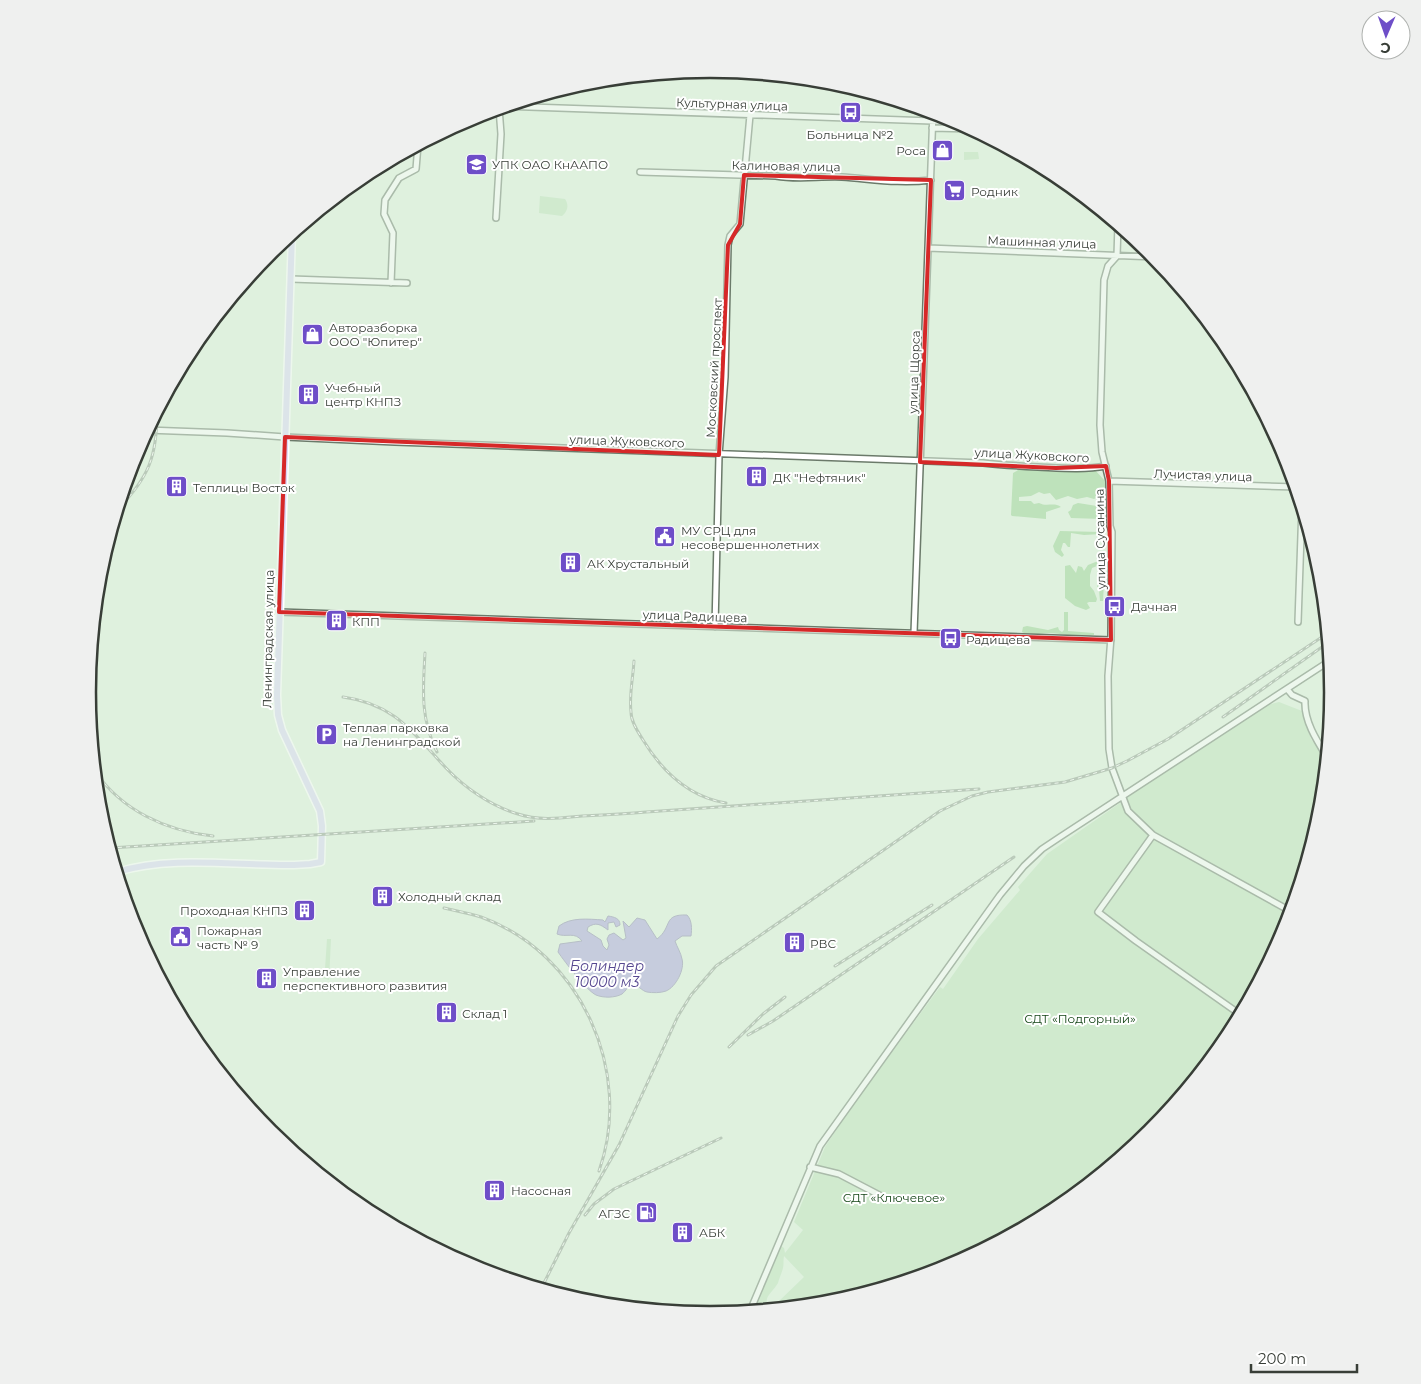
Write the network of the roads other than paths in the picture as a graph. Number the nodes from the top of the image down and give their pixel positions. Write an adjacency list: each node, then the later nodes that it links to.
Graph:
1 (524, 107): 2 (street, Культурная улица)
2 (750, 114): 4 (street, Культурная улица); 10 (street, Московский проспект)
3 (500, 115): 12 (street)
4 (933, 121): 5 (street, Культурная улица); 6 (street, улица Щорса)
5 (938, 121)
6 (932, 128): 7 (street); 11 (street, улица Щорса)
7 (957, 129)
8 (417, 152): 19 (street)
9 (640, 172): 10 (street, Калиновая улица)
10 (744, 175): 11 (street, Калиновая улица); 23 (street, Московский проспект)
11 (931, 180): 15 (street, улица Щорса)
12 (496, 218)
13 (1118, 232): 16 (street, улица Сусанина)
14 (292, 242): 18 (main road, Ленинградская улица)
15 (928, 248): 16 (street, Машинная улица); 24 (street, улица Щорса)
16 (1117, 256): 17 (street, Машинная улица); 25 (street, улица Сусанина)
17 (1145, 257)
18 (291, 279): 19 (street); 22 (main road, Ленинградская улица)
19 (391, 283): 20 (street)
20 (407, 283)
21 (155, 430): 22 (street, улица Жуковского)
22 (286, 437): 23 (street, улица Жуковского); 29 (main road, Ленинградская улица)
23 (719, 455): 24 (street, улица Жуковского); 31 (street, Московский проспект)
24 (920, 462): 25 (street, улица Жуковского); 32 (street, улица Щорса)
25 (1106, 466): 26 (street, улица Сусанина)
26 (1109, 481): 27 (street, Лучистая улица); 33 (street, улица Сусанина)
27 (1290, 488)
28 (1301, 524): 30 (street)
29 (280, 612): 31 (street, улица Радищева); 39 (main road, Ленинградская улица)
30 (1298, 622)
31 (715, 627): 32 (street, улица Радищева)
32 (914, 634): 33 (street, улица Радищева)
33 (1110, 640): 37 (street, улица Сусанина)
34 (1324, 664): 35 (street)
35 (1287, 689): 36 (street); 37 (street)
36 (1322, 749)
37 (1122, 796): 38 (street, улица Сусанина); 42 (street)
38 (1153, 835): 40 (street, улица Сусанина); 41 (street)
39 (123, 870)
40 (1285, 908)
41 (1235, 1011)
42 (810, 1167): 43 (street); 44 (street)
43 (885, 1198)
44 (753, 1305)

